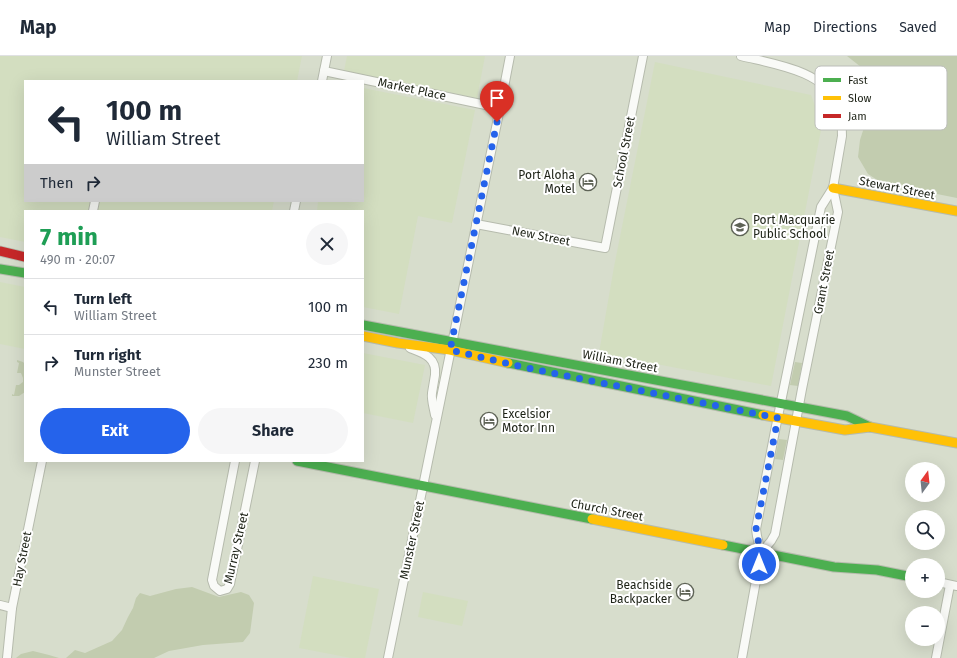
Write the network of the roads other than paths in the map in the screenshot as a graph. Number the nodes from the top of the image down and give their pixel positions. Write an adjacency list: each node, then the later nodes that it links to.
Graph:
1 (327, 56): 5 (street)
2 (510, 56): 8 (street, Munster Street)
3 (643, 56): 13 (street, School Street)
4 (741, 56): 6 (street)
5 (324, 71): 7 (street); 8 (street, Market Place)
6 (815, 79)
7 (322, 80)
8 (500, 108): 12 (street, Munster Street)
9 (842, 130): 10 (street)
10 (833, 188): 11 (street, Stewart Street); 22 (street, Grant Street); 23 (street, Grant Street)
11 (957, 211)
12 (476, 224): 13 (street, New Street); 21 (street, Munster Street)
13 (605, 248)
14 (0, 251): 15 (street)
15 (24, 257)
16 (0, 269): 17 (street)
17 (24, 273)
18 (364, 325): 21 (street, William Street)
19 (364, 336): 20 (street, William Street)
20 (398, 342): 21 (street, William Street); 26 (street, Munster Street)
21 (451, 346): 22 (street, William Street); 24 (street, William Street); 26 (street, Munster Street)
22 (781, 404): 23 (street, William Street); 24 (street, Grant Street)
23 (798, 407): 25 (street, Grant Street); 27 (street, William Street)
24 (778, 418): 25 (street, William Street); 34 (street, Grant Street)
25 (796, 421): 27 (street, William Street); 34 (street, Grant Street)
26 (436, 423): 33 (street, Munster Street)
27 (870, 427): 28 (street, William Street)
28 (957, 443)
29 (42, 462): 38 (street, Hay Street)
30 (235, 462): 31 (street, Murray Street)
31 (255, 462)
32 (302, 462): 33 (street, Church Street)
33 (423, 485): 34 (street, Church Street); 40 (street, Munster Street)
34 (761, 552): 35 (street, Church Street); 41 (street, Grant Street)
35 (905, 576)
36 (953, 586): 42 (street)
37 (0, 605): 38 (street)
38 (12, 608): 39 (street, Hay Street)
39 (7, 658)
40 (388, 658)
41 (742, 658)
42 (936, 658)

